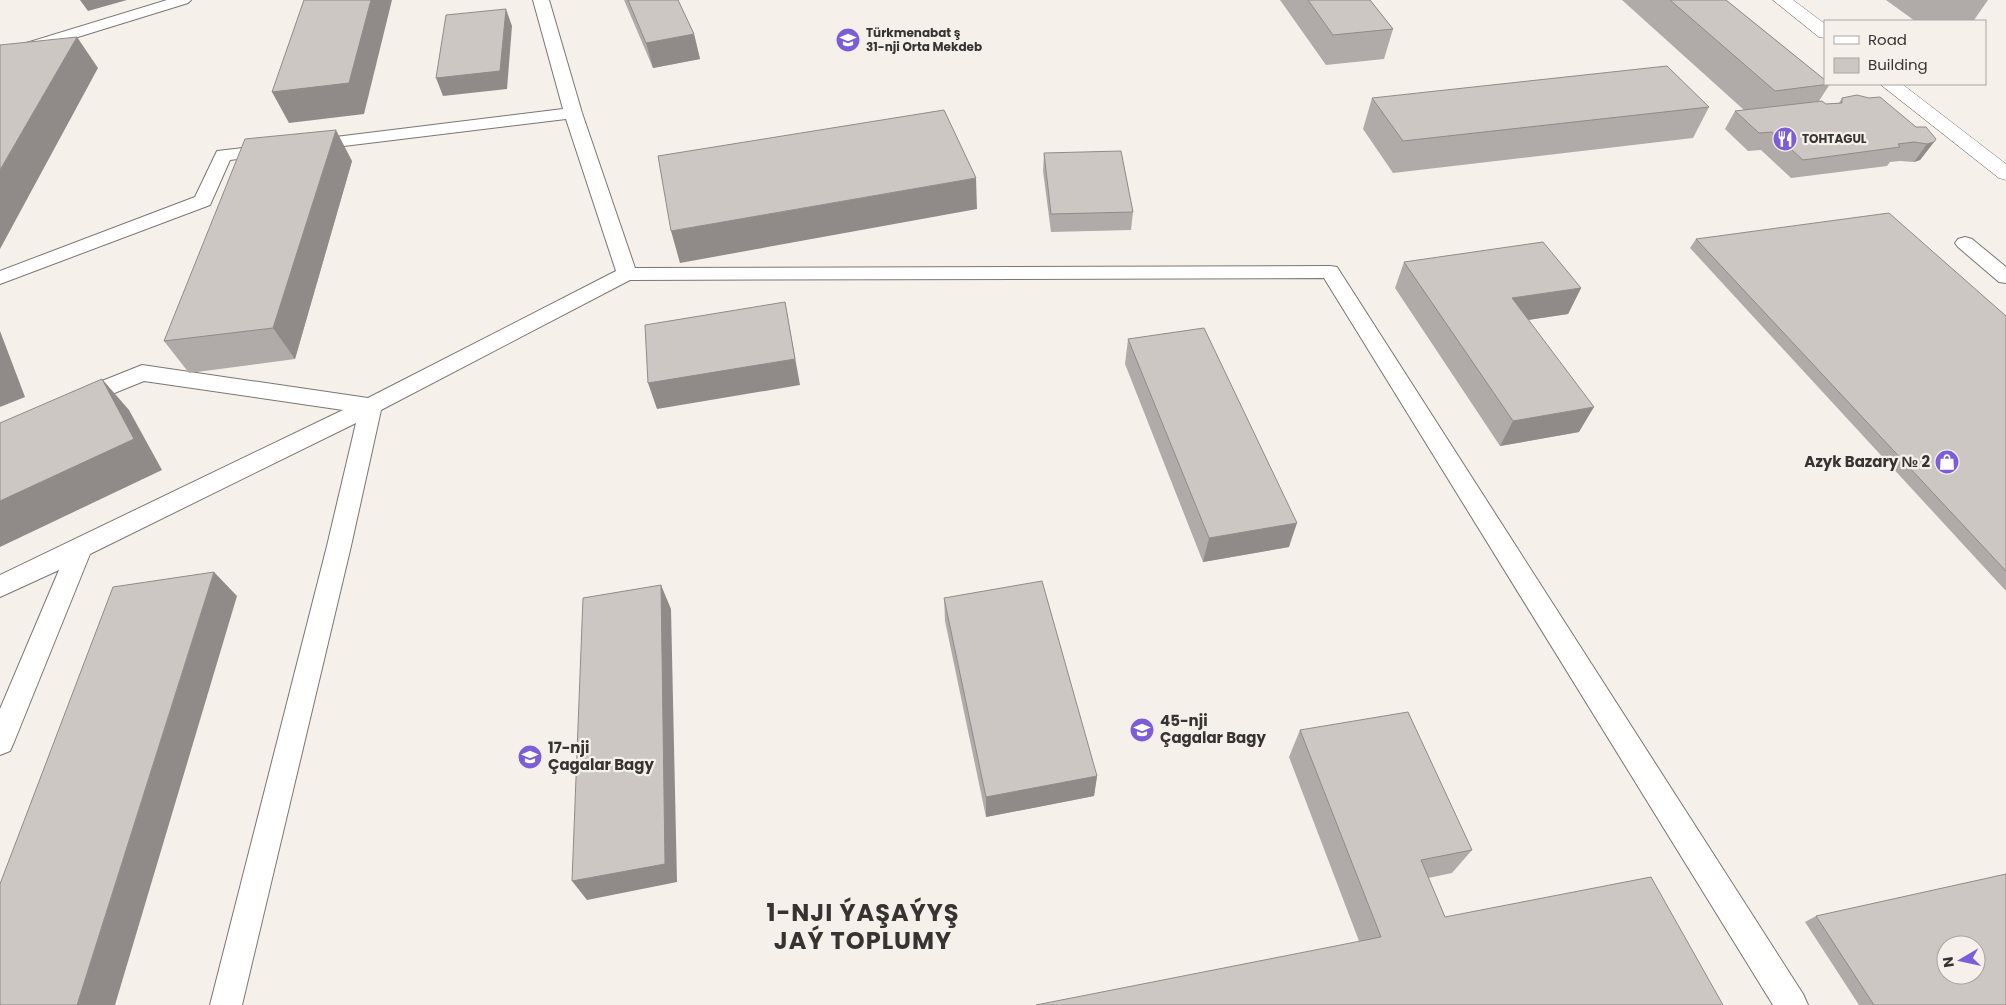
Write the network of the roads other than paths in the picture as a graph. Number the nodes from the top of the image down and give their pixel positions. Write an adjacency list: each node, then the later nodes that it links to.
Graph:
1 (183, 0): 5 (lane)
2 (542, 0): 7 (lane)
3 (1782, 0): 4 (street)
4 (1824, 32)
5 (0, 56)
6 (1891, 85): 8 (street)
7 (573, 114): 10 (lane); 12 (lane)
8 (2006, 174)
9 (1965, 242): 11 (lane)
10 (627, 274): 14 (lane); 19 (lane)
11 (2006, 277)
12 (0, 278)
13 (62, 406): 14 (lane)
14 (371, 406): 15 (lane); 18 (lane)
15 (81, 546): 16 (lane); 17 (lane)
16 (0, 587)
17 (0, 742)
18 (226, 1005)
19 (1792, 1005)

